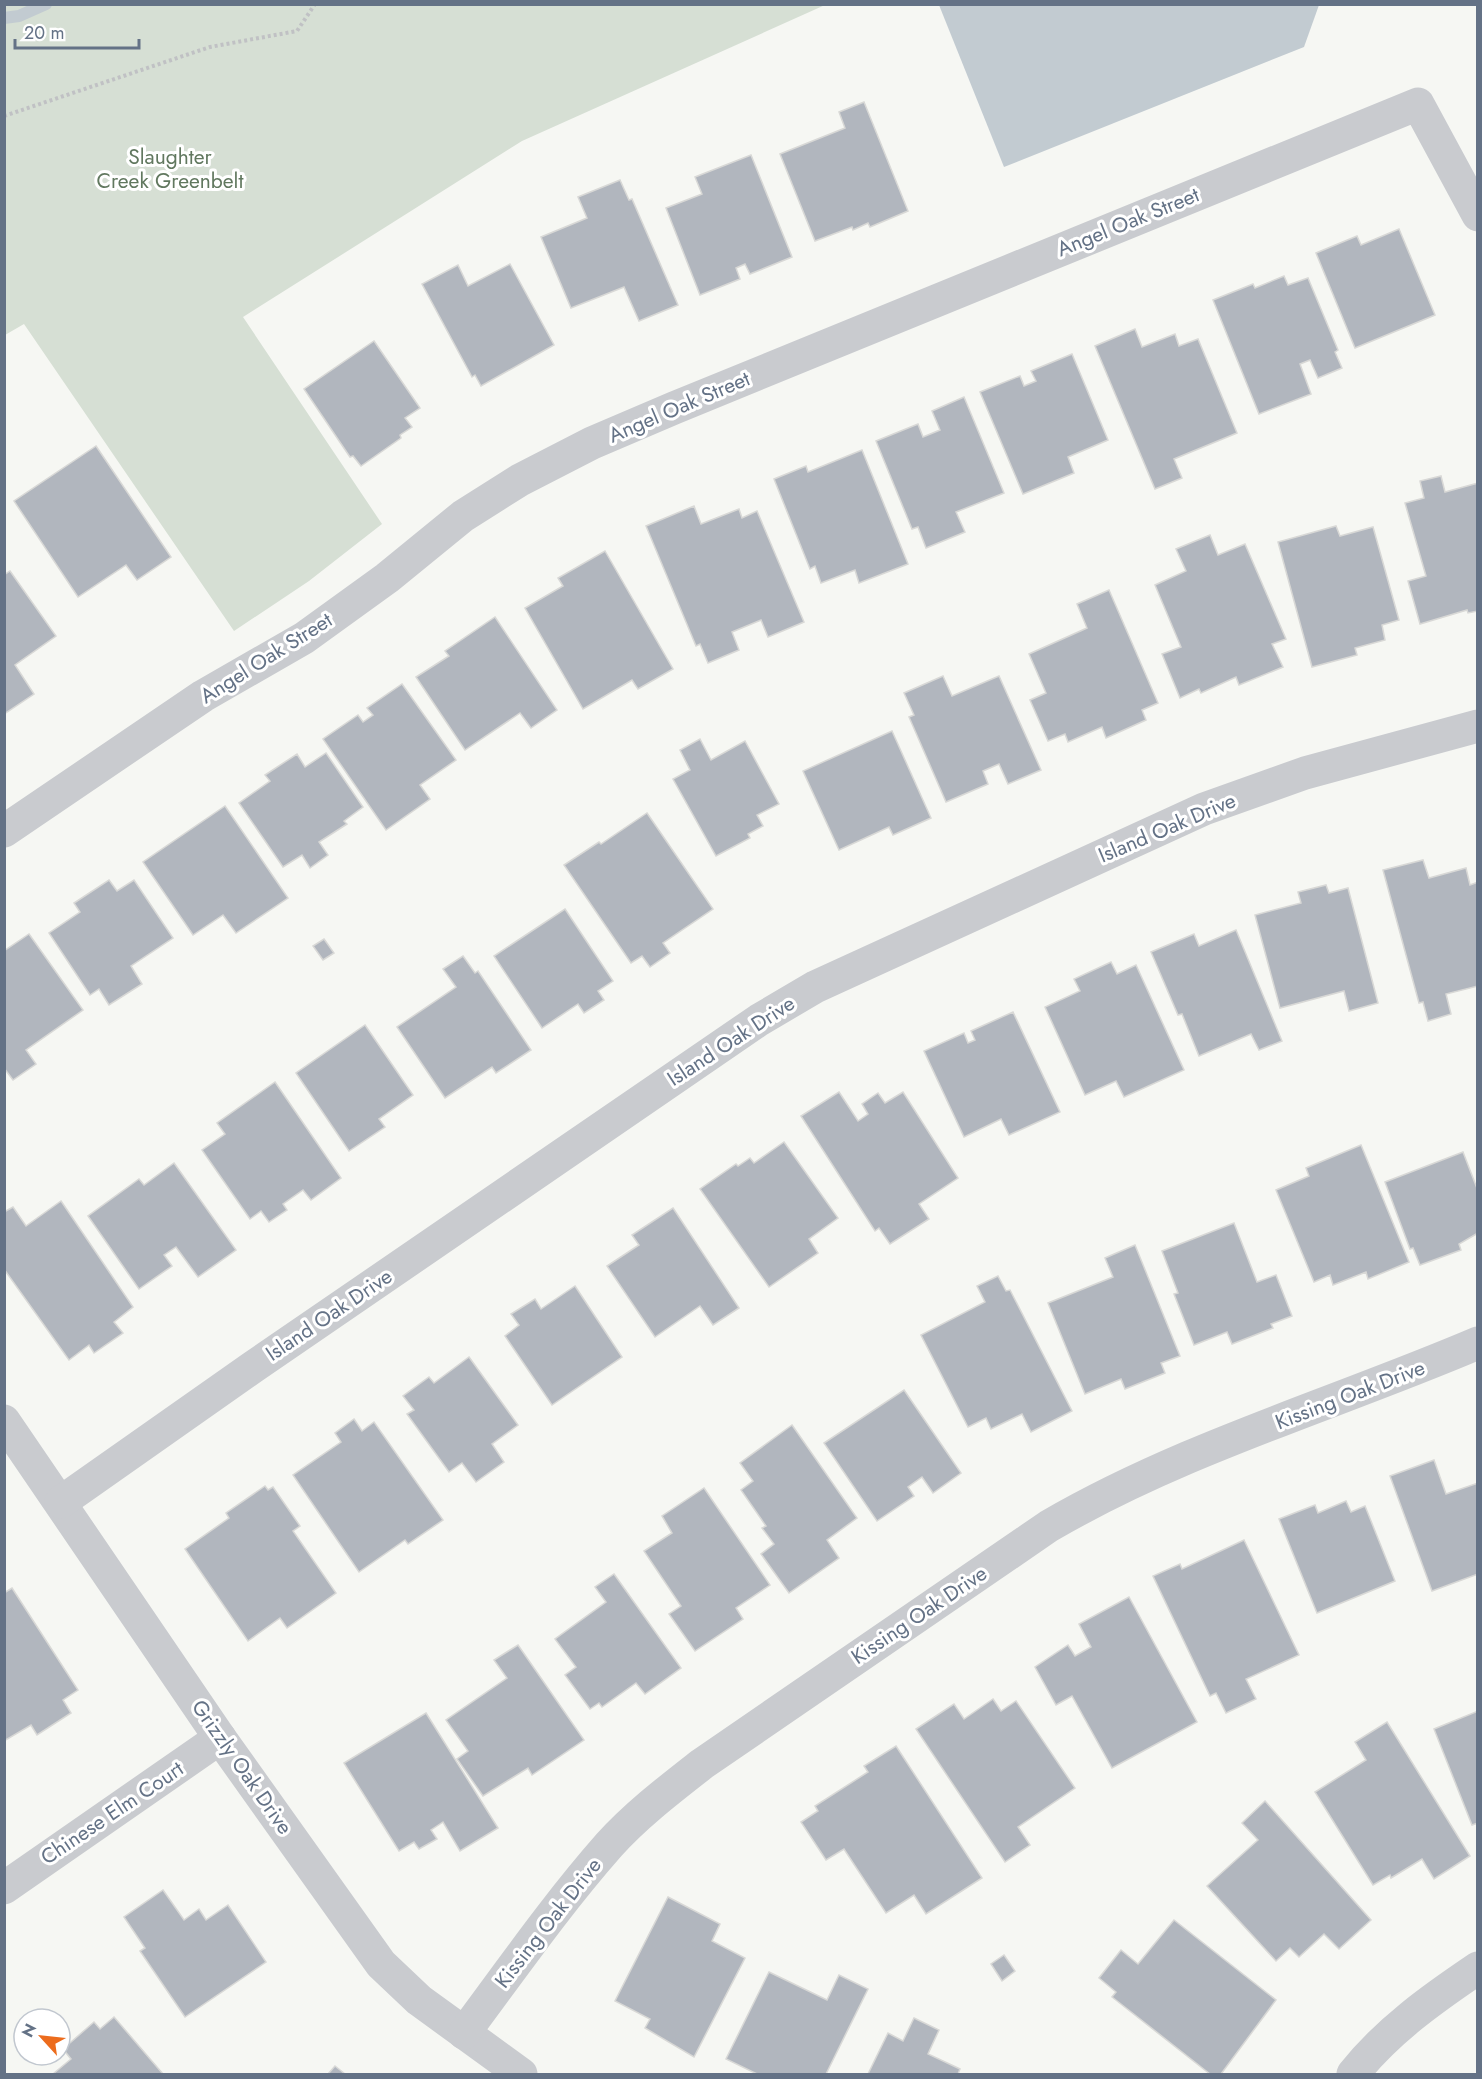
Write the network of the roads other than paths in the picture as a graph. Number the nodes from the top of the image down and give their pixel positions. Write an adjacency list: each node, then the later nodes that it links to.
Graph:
1 (1478, 215): 3 (street, Angel Oak Street)
2 (1478, 726): 6 (street, Island Oak Drive)
3 (4, 831)
4 (1478, 1343): 10 (street, Kissing Oak Drive)
5 (4, 1421): 6 (street, Grizzly Oak Drive)
6 (61, 1502): 7 (street, Grizzly Oak Drive)
7 (220, 1738): 8 (street, Chinese Elm Court); 10 (street, Grizzly Oak Drive)
8 (4, 1888)
9 (1478, 1968): 12 (street)
10 (464, 2033): 11 (street, Grizzly Oak Drive)
11 (521, 2074)
12 (1353, 2074)

